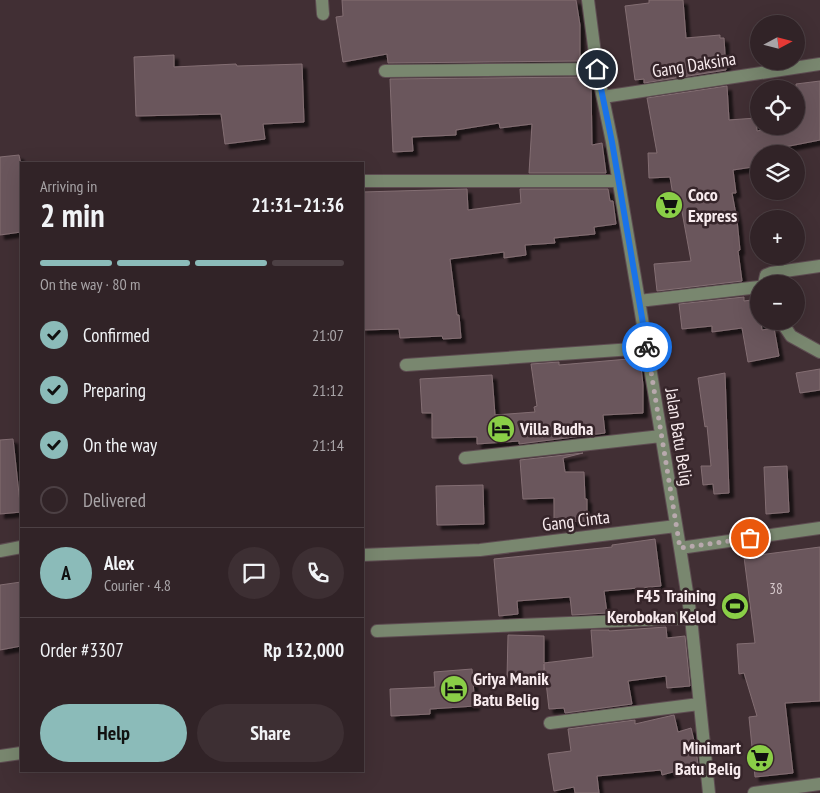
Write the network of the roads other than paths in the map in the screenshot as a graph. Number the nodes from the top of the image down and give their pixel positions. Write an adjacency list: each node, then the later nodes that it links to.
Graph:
1 (322, 0): 3 (street)
2 (588, 0): 5 (street, Jalan Batu Belig)
3 (323, 14)
4 (820, 64): 7 (street, Gang Daksina)
5 (597, 69): 6 (street); 7 (street, Jalan Batu Belig)
6 (385, 71)
7 (604, 97): 9 (street, Jalan Batu Belig)
8 (364, 181): 9 (street)
9 (618, 181): 13 (street, Jalan Batu Belig)
10 (820, 266): 11 (street)
11 (766, 275)
12 (750, 289): 13 (street)
13 (639, 300): 15 (street, Jalan Batu Belig)
14 (787, 330): 16 (street)
15 (647, 348): 17 (street); 18 (street, Jalan Batu Belig)
16 (820, 352)
17 (406, 365)
18 (661, 436): 19 (street); 20 (street, Jalan Batu Belig)
19 (465, 458)
20 (676, 526): 23 (street, Jalan Batu Belig); 25 (street, Gang Cinta)
21 (820, 528): 23 (street)
22 (20, 547): 24 (street)
23 (680, 548): 26 (street, Jalan Batu Belig)
24 (0, 551)
25 (364, 554)
26 (690, 618): 27 (street); 28 (street, Jalan Batu Belig)
27 (377, 631)
28 (699, 704): 29 (street); 33 (street, Jalan Batu Belig)
29 (550, 723)
30 (20, 752): 31 (street)
31 (0, 756)
32 (820, 784): 34 (street)
33 (708, 793)
34 (754, 793)

